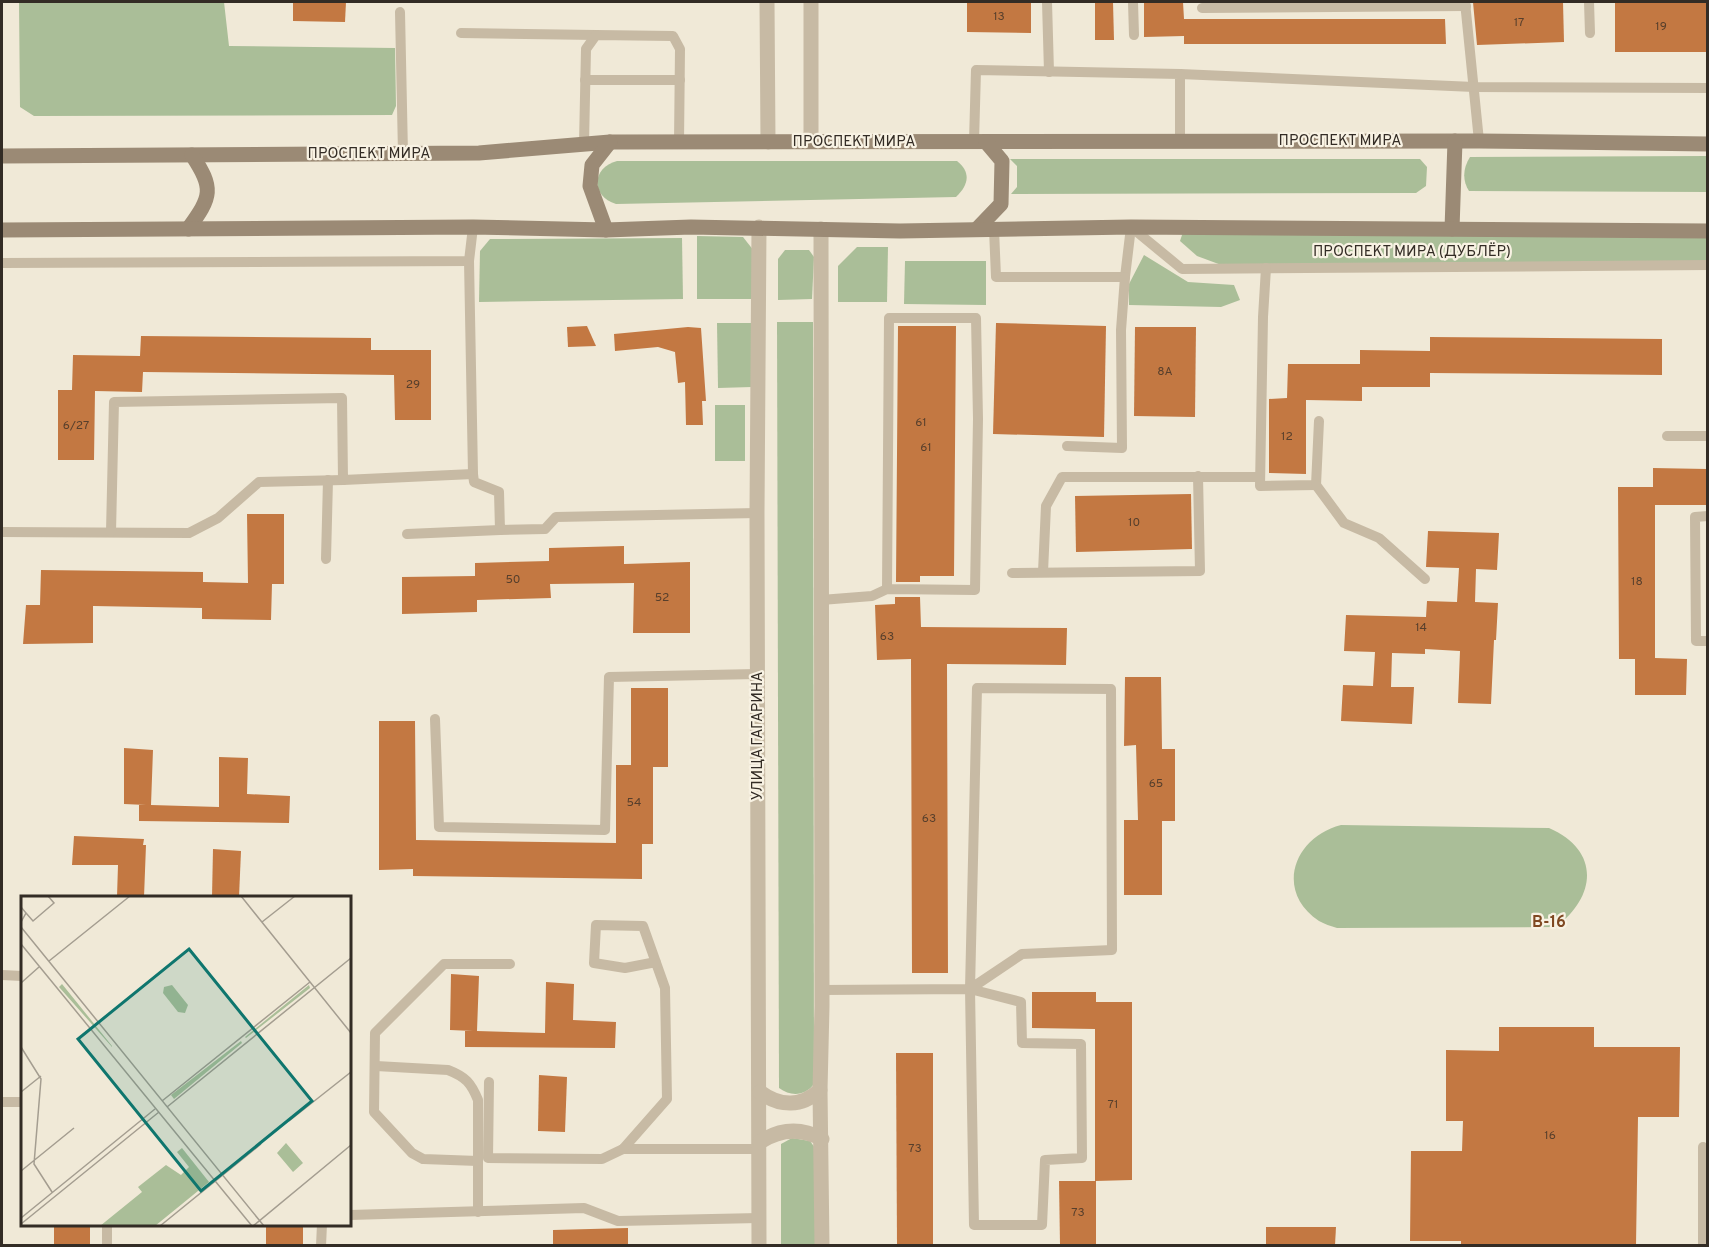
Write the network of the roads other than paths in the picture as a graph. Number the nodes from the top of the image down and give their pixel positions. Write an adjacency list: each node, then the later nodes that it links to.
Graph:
1 (767, 2): 25 (street)
2 (811, 2): 19 (street)
3 (1047, 2): 13 (lane)
4 (1133, 2): 12 (lane)
5 (1589, 2): 10 (lane)
6 (1466, 4): 7 (lane); 17 (lane)
7 (1202, 8)
8 (400, 12): 29 (lane)
9 (461, 33): 11 (lane)
10 (1590, 33)
11 (596, 35): 15 (lane); 16 (lane)
12 (1134, 35)
13 (1049, 72): 14 (lane); 26 (lane)
14 (1180, 74): 17 (lane); 20 (lane)
15 (585, 80): 16 (lane); 27 (lane)
16 (680, 80): 24 (lane)
17 (1474, 87): 18 (lane); 22 (lane)
18 (1707, 88)
19 (812, 141): 25 (main road, ПРОСПЕКТ МИРА); 26 (main road, ПРОСПЕКТ МИРА)
20 (1180, 141): 21 (main road, ПРОСПЕКТ МИРА); 26 (main road, ПРОСПЕКТ МИРА)
21 (1455, 141): 22 (main road, ПРОСПЕКТ МИРА); 39 (main road)
22 (1479, 141): 28 (main road, ПРОСПЕКТ МИРА)
23 (610, 142): 24 (main road, ПРОСПЕКТ МИРА); 27 (main road, ПРОСПЕКТ МИРА); 41 (main road)
24 (679, 142): 25 (main road, ПРОСПЕКТ МИРА)
25 (768, 142)
26 (980, 142): 37 (main road)
27 (584, 144): 29 (main road, ПРОСПЕКТ МИРА)
28 (1707, 144)
29 (403, 154): 30 (main road, ПРОСПЕКТ МИРА)
30 (192, 155): 31 (main road, ПРОСПЕКТ МИРА); 35 (main road)
31 (2, 156)
32 (473, 227): 35 (main road); 41 (main road); 43 (lane)
33 (759, 227): 36 (main road); 41 (main road); 58 (street, УЛИЦА ГАГАРИНА)
34 (1131, 227): 38 (main road); 39 (main road); 46 (lane, ПРОСПЕКТ МИРА (ДУБЛЁР)); 47 (lane)
35 (188, 229): 40 (main road)
36 (821, 229): 37 (main road); 69 (street)
37 (977, 229): 38 (main road)
38 (994, 229): 47 (lane)
39 (1452, 229): 42 (main road)
40 (2, 230)
41 (606, 230)
42 (1707, 231)
43 (469, 261): 44 (lane); 52 (lane)
44 (2, 263)
45 (1707, 265): 46 (lane, ПРОСПЕКТ МИРА (ДУБЛЁР))
46 (1266, 268): 54 (lane)
47 (1125, 277): 51 (lane)
48 (1320, 421): 57 (lane)
49 (1667, 436): 50 (lane)
50 (1707, 436)
51 (1067, 446)
52 (473, 474): 56 (lane); 60 (lane)
53 (1198, 476): 54 (lane); 65 (lane); 65 (lane)
54 (1260, 477): 57 (lane)
55 (328, 480): 56 (lane); 62 (lane); 64 (lane)
56 (343, 480): 62 (lane)
57 (1316, 485): 67 (lane)
58 (757, 513): 60 (lane); 71 (street, УЛИЦА ГАГАРИНА)
59 (1707, 516): 70 (lane)
60 (500, 530): 63 (lane)
61 (2, 532): 62 (lane)
62 (111, 532)
63 (406, 534)
64 (326, 559)
65 (1044, 572): 66 (lane)
66 (1012, 573)
67 (1425, 579)
68 (887, 589): 68 (lane); 69 (lane)
69 (820, 600): 78 (street)
70 (1707, 641)
71 (758, 674): 72 (lane); 82 (street, УЛИЦА ГАГАРИНА)
72 (435, 719)
73 (656, 962): 73 (lane); 88 (lane)
74 (510, 964): 79 (lane)
75 (2, 975): 76 (lane)
76 (21, 976)
77 (970, 989): 77 (lane); 77 (lane); 78 (lane)
78 (822, 990): 81 (street)
79 (375, 1066): 89 (lane); 89 (lane)
80 (489, 1082): 88 (lane)
81 (820, 1090): 82 (street); 85 (street)
82 (760, 1092): 86 (street, УЛИЦА ГАГАРИНА)
83 (2, 1102): 84 (lane)
84 (21, 1102)
85 (822, 1139): 86 (street); 98 (street)
86 (760, 1145): 88 (lane); 92 (street, УЛИЦА ГАГАРИНА)
87 (1703, 1147): 99 (lane)
88 (623, 1149)
89 (478, 1161): 90 (lane)
90 (478, 1212): 91 (lane); 92 (lane)
91 (351, 1215)
92 (759, 1218): 97 (street, УЛИЦА ГАГАРИНА)
93 (107, 1226): 95 (lane)
94 (322, 1226): 96 (lane)
95 (107, 1245)
96 (321, 1245)
97 (759, 1245)
98 (822, 1245)
99 (1702, 1245)

